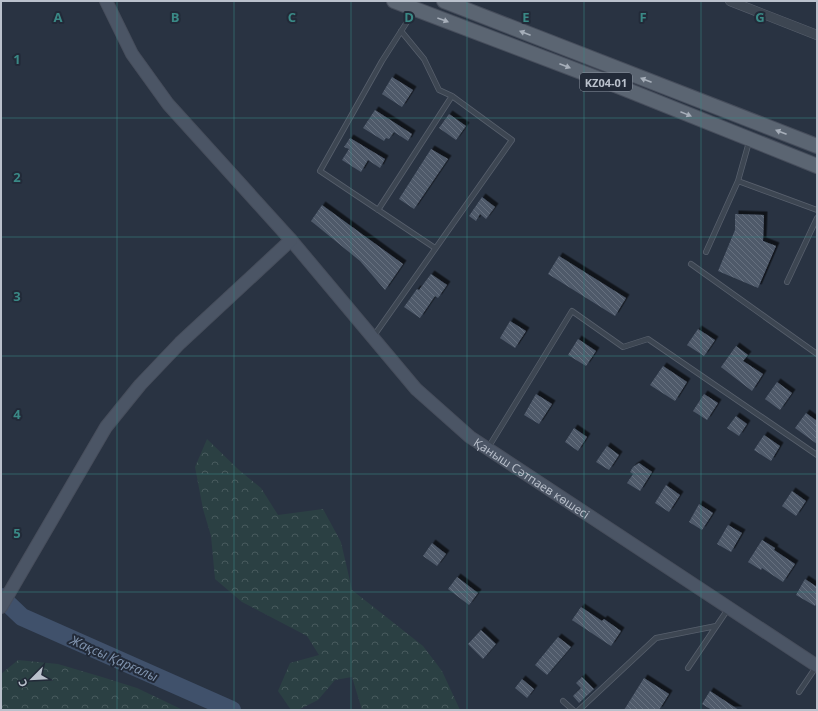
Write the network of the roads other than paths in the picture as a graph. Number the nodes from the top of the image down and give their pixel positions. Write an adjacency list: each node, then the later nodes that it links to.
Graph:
1 (394, 1): 5 (main road, KZ04-01)
2 (444, 1): 9 (main road, KZ04-01, one-way to 2)
3 (730, 1): 7 (street)
4 (108, 3): 18 (main road, Қаныш Сәтпаев көшесі)
5 (415, 10): 6 (lane); 10 (main road, KZ04-01, one-way to 10)
6 (401, 31): 8 (lane); 15 (lane)
7 (817, 35)
8 (452, 96): 15 (lane); 19 (lane)
9 (720, 108): 10 (main road); 12 (main road, KZ04-01, one-way to 9)
10 (713, 125): 11 (main road, KZ04-01)
11 (750, 140): 13 (main road, KZ04-01); 14 (lane)
12 (817, 146)
13 (817, 166)
14 (738, 181): 16 (lane); 20 (lane)
15 (378, 210): 19 (lane)
16 (817, 210)
17 (817, 218): 22 (lane)
18 (292, 240): 23 (main road, Қаныш Сәтпаев көшесі); 27 (main road)
19 (435, 248): 23 (lane)
20 (706, 252)
21 (690, 264): 24 (lane)
22 (787, 282)
23 (373, 337): 25 (main road, Қаныш Сәтпаев көшесі)
24 (817, 354)
25 (488, 448): 26 (lane); 28 (main road, Қаныш Сәтпаев көшесі)
26 (817, 455)
27 (1, 607)
28 (729, 608): 29 (lane); 30 (main road, Қаныш Сәтпаев көшесі)
29 (716, 626): 31 (lane); 35 (lane)
30 (817, 666): 32 (lane)
31 (688, 668)
32 (799, 692)
33 (563, 702): 34 (lane)
34 (573, 710)
35 (579, 710)

